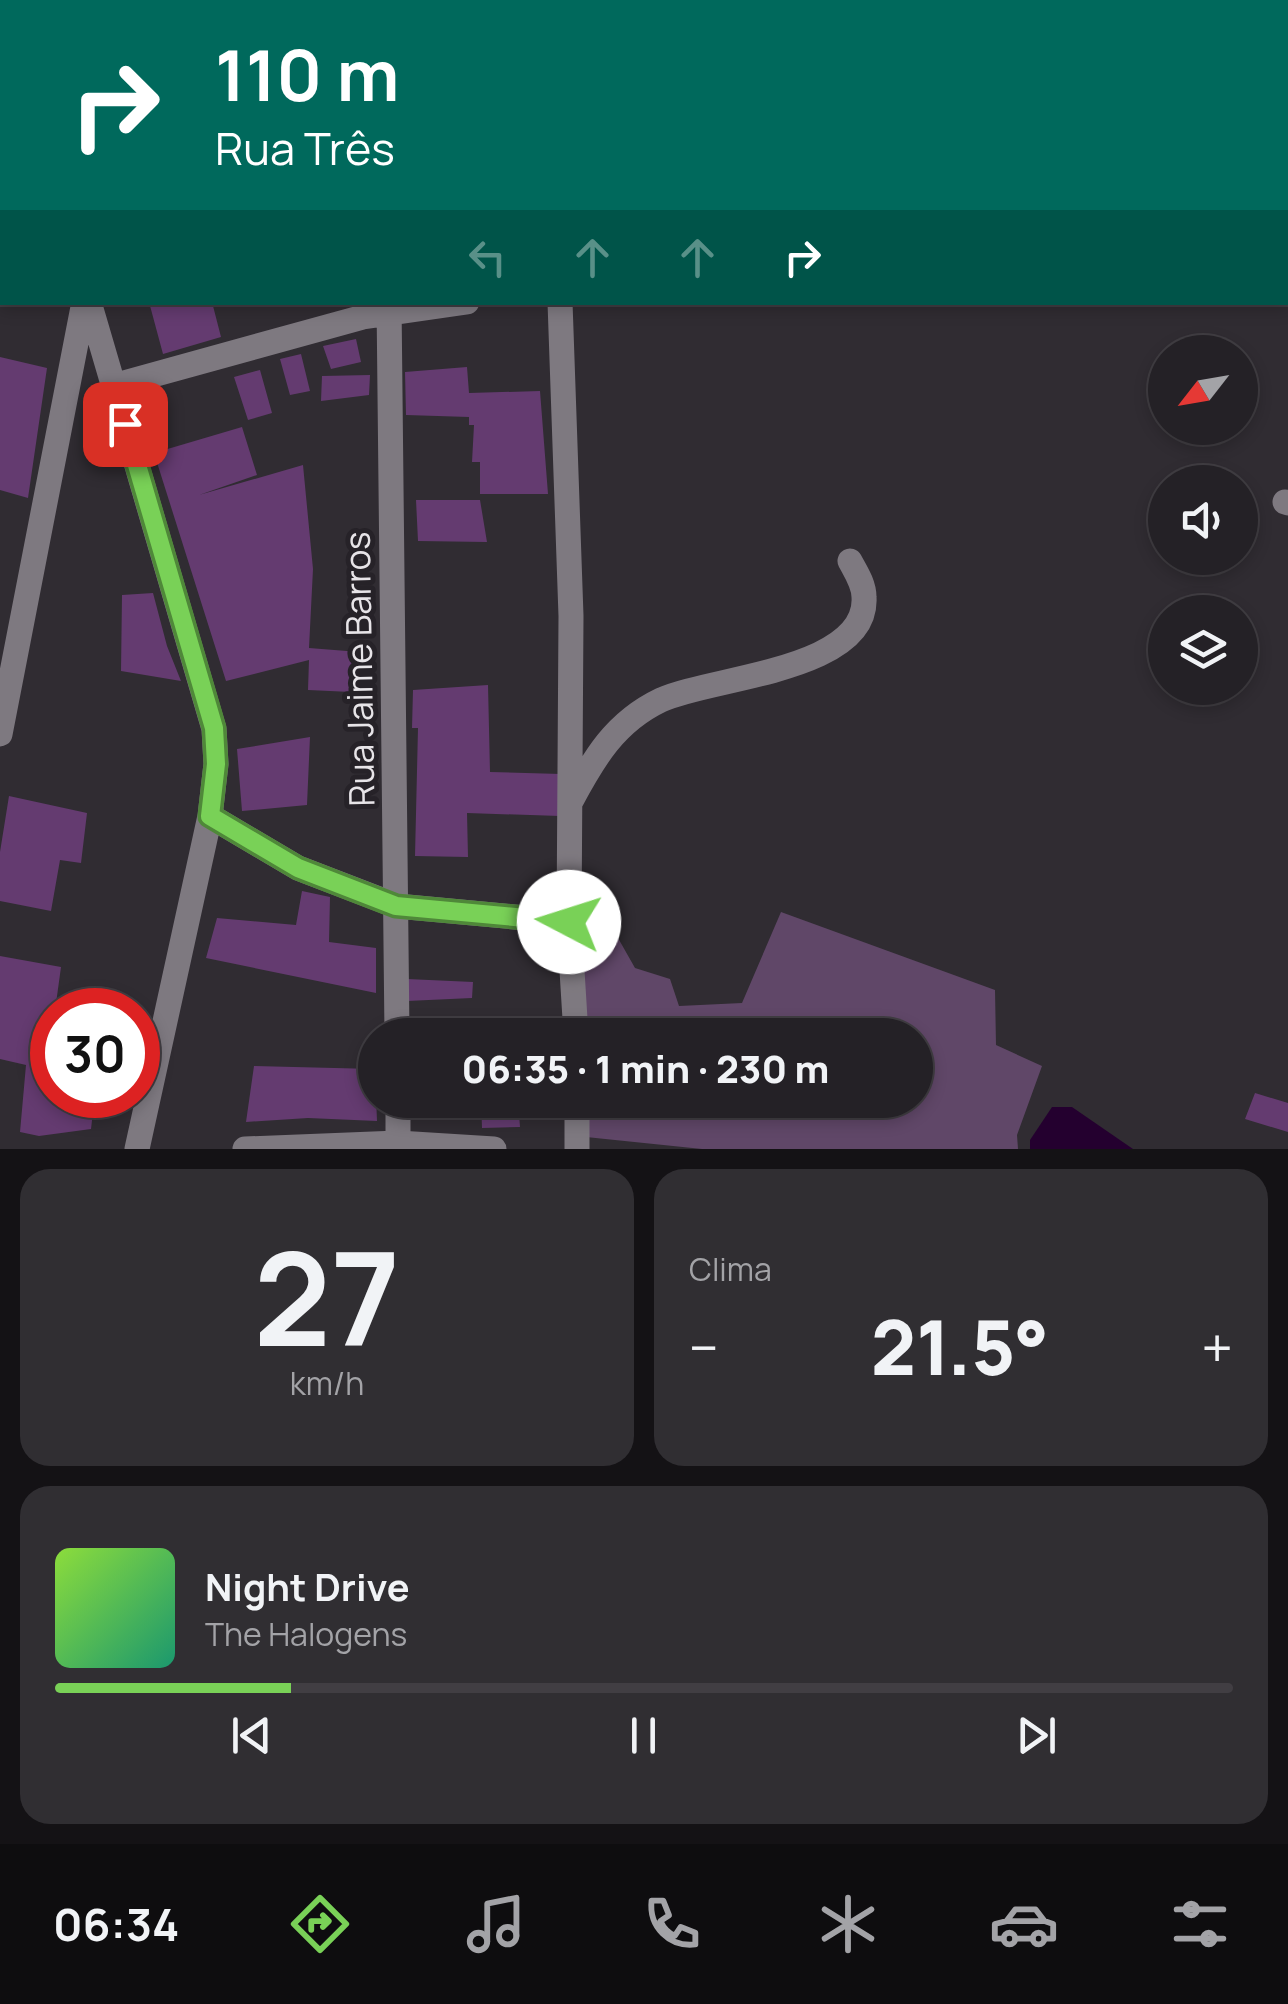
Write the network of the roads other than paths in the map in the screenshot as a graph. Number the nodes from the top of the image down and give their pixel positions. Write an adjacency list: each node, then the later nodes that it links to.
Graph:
1 (86, 305): 8 (street)
2 (88, 305): 6 (street)
3 (428, 305): 5 (street)
4 (560, 305): 9 (street)
5 (389, 308): 6 (street); 11 (street, Rua Jaime Barros)
6 (114, 386): 10 (street)
7 (850, 561): 9 (street)
8 (0, 734)
9 (569, 805): 12 (street)
10 (210, 816): 11 (street); 18 (street)
11 (396, 906): 12 (street); 13 (street, Rua Jaime Barros)
12 (569, 922): 14 (street)
13 (397, 1018)
14 (575, 1018)
15 (398, 1118): 17 (street)
16 (576, 1118): 21 (street)
17 (398, 1143): 19 (street); 20 (street)
18 (137, 1149)
19 (245, 1149)
20 (494, 1149)
21 (577, 1149)

